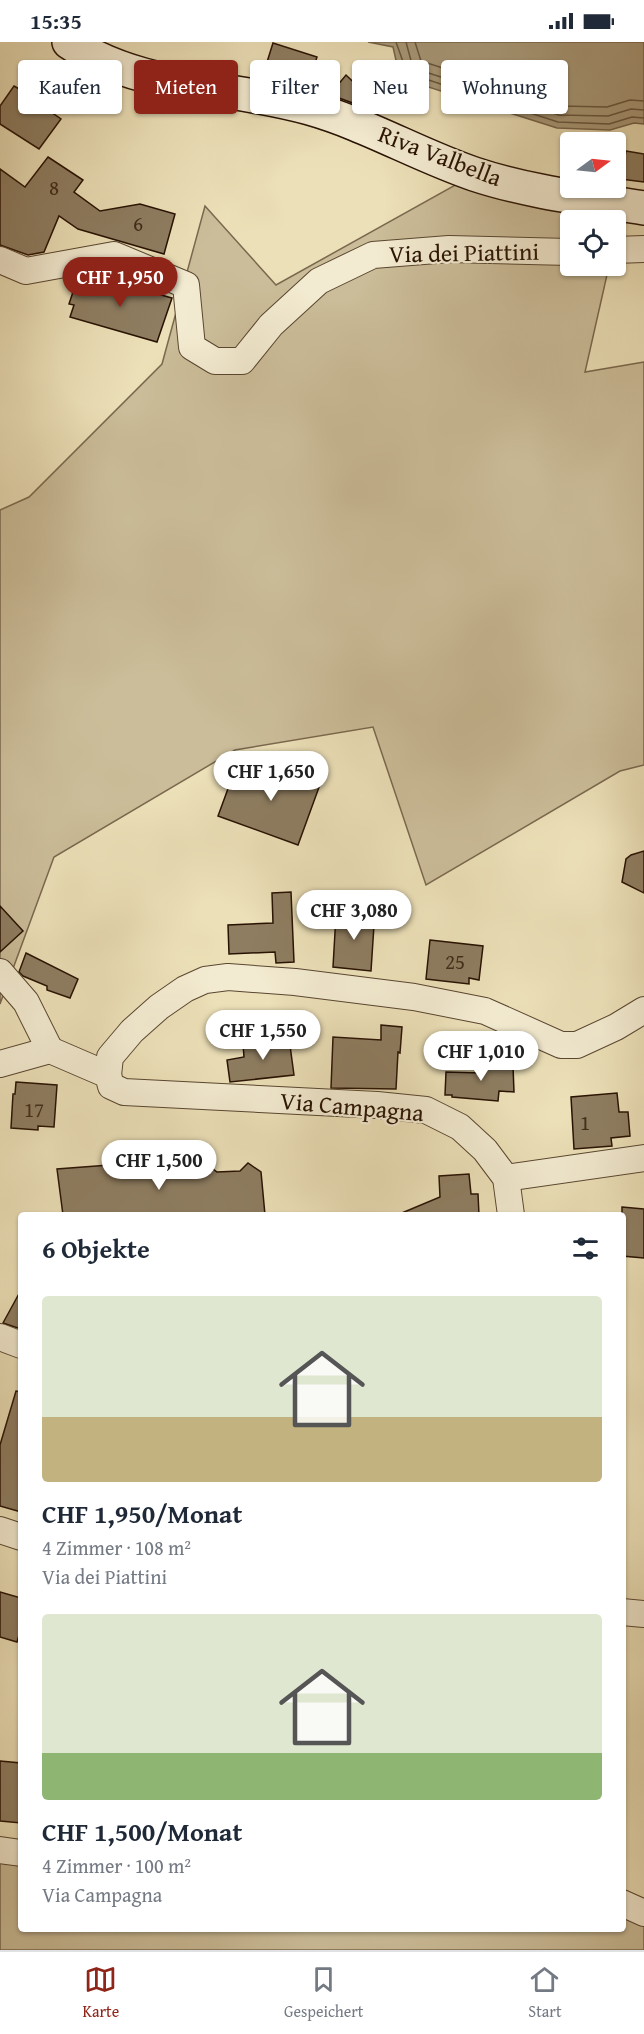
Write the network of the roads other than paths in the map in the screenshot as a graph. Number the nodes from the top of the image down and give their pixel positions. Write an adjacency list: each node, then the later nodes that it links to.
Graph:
1 (69, 42): 2 (main road, Riva Valbella)
2 (644, 208)
3 (644, 249): 4 (street)
4 (626, 250)
5 (560, 252): 6 (street, Via dei Piattini)
6 (0, 260)
7 (0, 972): 9 (street)
8 (644, 1010): 11 (street)
9 (50, 1050): 10 (street); 11 (street, Via Campagna)
10 (0, 1064)
11 (108, 1075): 13 (street, Via Campagna)
12 (644, 1158): 13 (street)
13 (506, 1178): 14 (street, Via Campagna)
14 (511, 1212)
15 (0, 1337): 16 (street)
16 (18, 1344)
17 (0, 1530): 18 (street)
18 (18, 1536)
19 (626, 1612): 20 (street)
20 (644, 1614)
21 (0, 1851): 22 (street)
22 (18, 1853)
23 (626, 1905): 24 (street)
24 (644, 1913)

